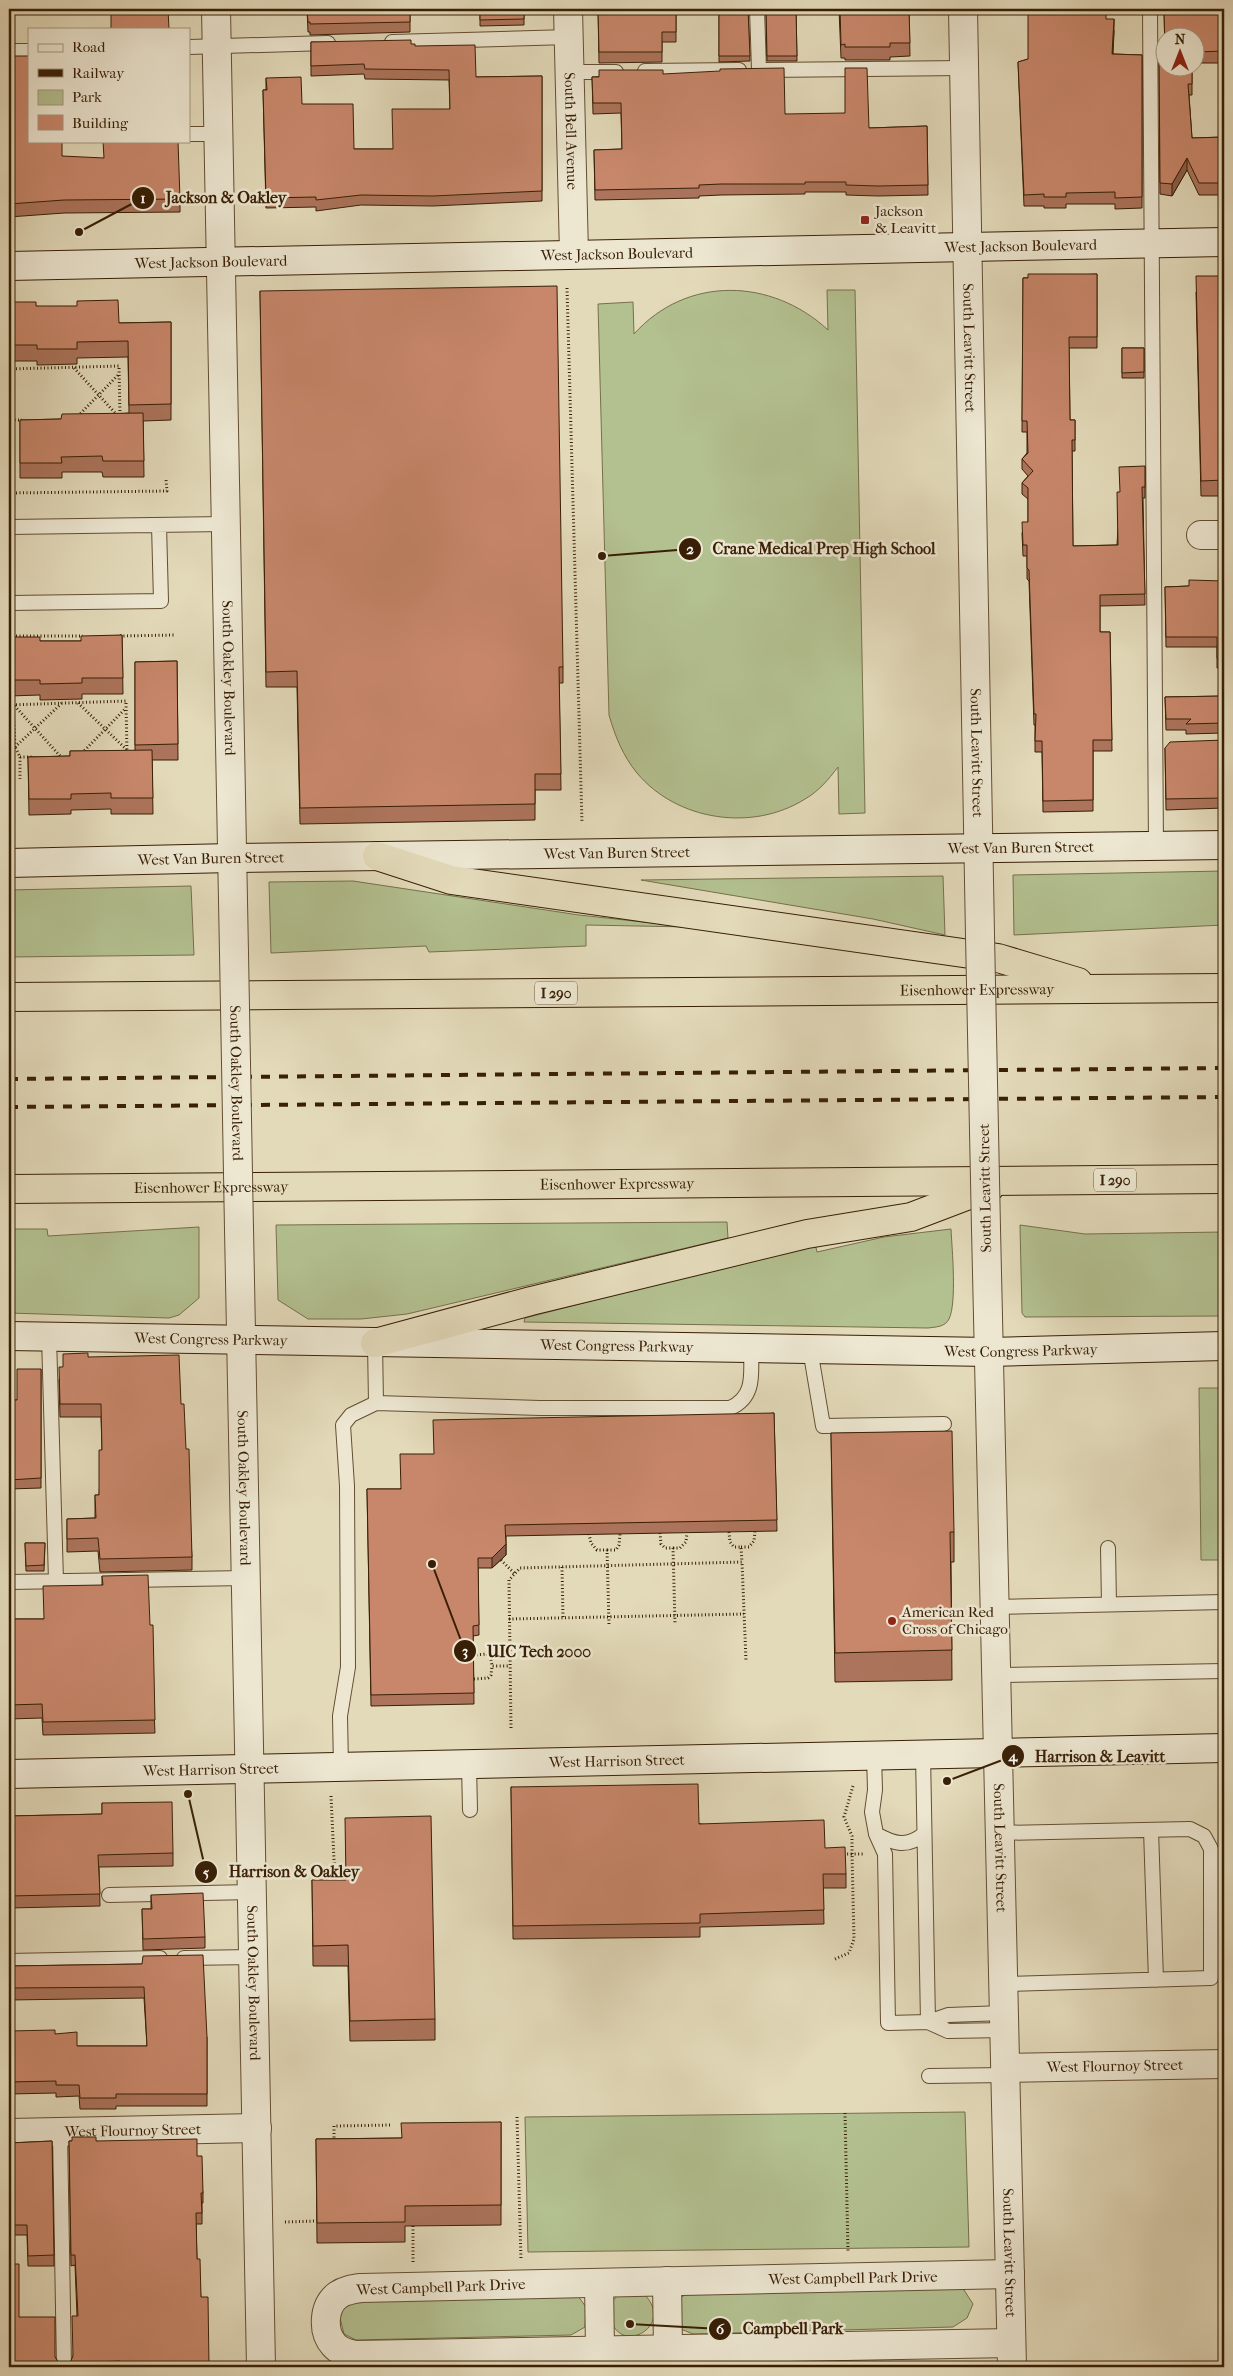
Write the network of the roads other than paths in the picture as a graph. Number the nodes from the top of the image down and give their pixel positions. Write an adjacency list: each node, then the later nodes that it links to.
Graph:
1 (216, 9): 9 (street, South Oakley Boulevard)
2 (568, 9): 6 (street, South Bell Avenue)
3 (757, 9): 14 (lane)
4 (963, 9): 13 (street, South Leavitt Street)
5 (1150, 9): 19 (lane)
6 (569, 37): 7 (lane); 15 (street, South Bell Avenue)
7 (376, 42)
8 (346, 43): 9 (lane)
9 (216, 46): 10 (lane); 17 (street, South Oakley Boulevard)
10 (190, 47)
11 (9, 51): 12 (lane)
12 (28, 51)
13 (964, 68): 14 (lane); 20 (street, South Leavitt Street)
14 (759, 70): 15 (lane)
15 (570, 72): 21 (street, South Bell Avenue)
16 (190, 134): 17 (lane)
17 (218, 134): 22 (street, South Oakley Boulevard)
18 (1224, 242): 19 (street, West Jackson Boulevard)
19 (1152, 244): 20 (street, West Jackson Boulevard); 29 (lane)
20 (968, 247): 21 (street, West Jackson Boulevard); 30 (street, South Leavitt Street)
21 (574, 254): 22 (street, West Jackson Boulevard)
22 (220, 261): 23 (street, West Jackson Boulevard); 24 (street, South Oakley Boulevard)
23 (9, 266)
24 (226, 524): 25 (lane); 32 (street, South Oakley Boulevard)
25 (159, 525): 26 (lane); 27 (lane)
26 (9, 527)
27 (9, 603)
28 (1224, 845): 29 (street, West Van Buren Street)
29 (1156, 846): 30 (street, West Van Buren Street)
30 (979, 850): 31 (street, West Van Buren Street); 47 (street, South Leavitt Street, bridge)
31 (377, 856): 32 (street, West Van Buren Street); 35 (highway)
32 (232, 858): 33 (street, West Van Buren Street); 42 (street, South Oakley Boulevard, bridge)
33 (9, 863)
34 (1224, 988): 35 (highway, Eisenhower Expressway / I 290)
35 (1103, 990): 36 (highway, Eisenhower Expressway / I 290)
36 (9, 997)
37 (1224, 1179): 38 (highway, Eisenhower Expressway / I 290)
38 (1006, 1181): 39 (highway, Eisenhower Expressway / I 290); 43 (highway)
39 (9, 1189)
40 (9, 1336): 41 (street, West Congress Parkway)
41 (49, 1337): 42 (street, West Congress Parkway); 52 (lane)
42 (242, 1340): 43 (street, West Congress Parkway); 51 (street, South Oakley Boulevard)
43 (375, 1342): 45 (street, West Congress Parkway); 48 (lane)
44 (1224, 1346): 47 (street, West Congress Parkway)
45 (751, 1348): 46 (street, West Congress Parkway); 48 (lane)
46 (810, 1349): 47 (street, West Congress Parkway); 49 (lane)
47 (990, 1352): 56 (street, South Leavitt Street)
48 (376, 1403): 64 (lane)
49 (944, 1424)
50 (1108, 1548): 55 (lane)
51 (246, 1578): 52 (lane); 65 (street, South Oakley Boulevard)
52 (56, 1581): 53 (lane)
53 (9, 1582)
54 (1224, 1602): 55 (lane)
55 (1110, 1604): 56 (lane)
56 (995, 1606): 58 (street, South Leavitt Street)
57 (1224, 1671): 58 (lane)
58 (997, 1675): 60 (street, South Leavitt Street)
59 (1224, 1748): 60 (street, West Harrison Street)
60 (998, 1753): 61 (street, West Harrison Street); 69 (street, South Leavitt Street)
61 (923, 1754): 62 (street, West Harrison Street); 71 (lane)
62 (874, 1756): 63 (street, West Harrison Street); 70 (lane)
63 (469, 1764): 64 (street, West Harrison Street); 67 (lane)
64 (341, 1767): 65 (street, West Harrison Street)
65 (250, 1769): 66 (street, West Harrison Street); 72 (street, South Oakley Boulevard)
66 (9, 1774)
67 (470, 1810)
68 (1151, 1830): 69 (lane); 76 (lane); 76 (lane)
69 (1000, 1833): 77 (street, South Leavitt Street)
70 (876, 1834): 71 (lane); 78 (lane)
71 (924, 1834): 78 (lane)
72 (252, 1892): 73 (lane); 74 (street, South Oakley Boulevard)
73 (109, 1895)
74 (254, 1957): 75 (lane); 83 (street, South Oakley Boulevard)
75 (9, 1961)
76 (1156, 1980): 77 (lane)
77 (1004, 1984): 79 (street, South Leavitt Street)
78 (928, 2022): 79 (lane)
79 (1004, 2022): 81 (street, South Leavitt Street)
80 (1224, 2064): 81 (street, West Flournoy Street)
81 (1006, 2072): 82 (lane); 86 (street, South Leavitt Street)
82 (929, 2076)
83 (257, 2128): 84 (street, West Flournoy Street); 93 (street, South Oakley Boulevard)
84 (60, 2132): 85 (street, West Flournoy Street); 92 (lane)
85 (9, 2133)
86 (1010, 2274): 87 (street, West Campbell Park Drive); 91 (street, South Leavitt Street)
87 (667, 2282): 88 (street, West Campbell Park Drive); 89 (street)
88 (599, 2283): 90 (street); 90 (street, West Campbell Park Drive)
89 (668, 2349): 90 (street, West Campbell Park Drive); 91 (street, West Campbell Park Drive)
90 (600, 2350)
91 (1012, 2355)
92 (64, 2367)
93 (261, 2367)

